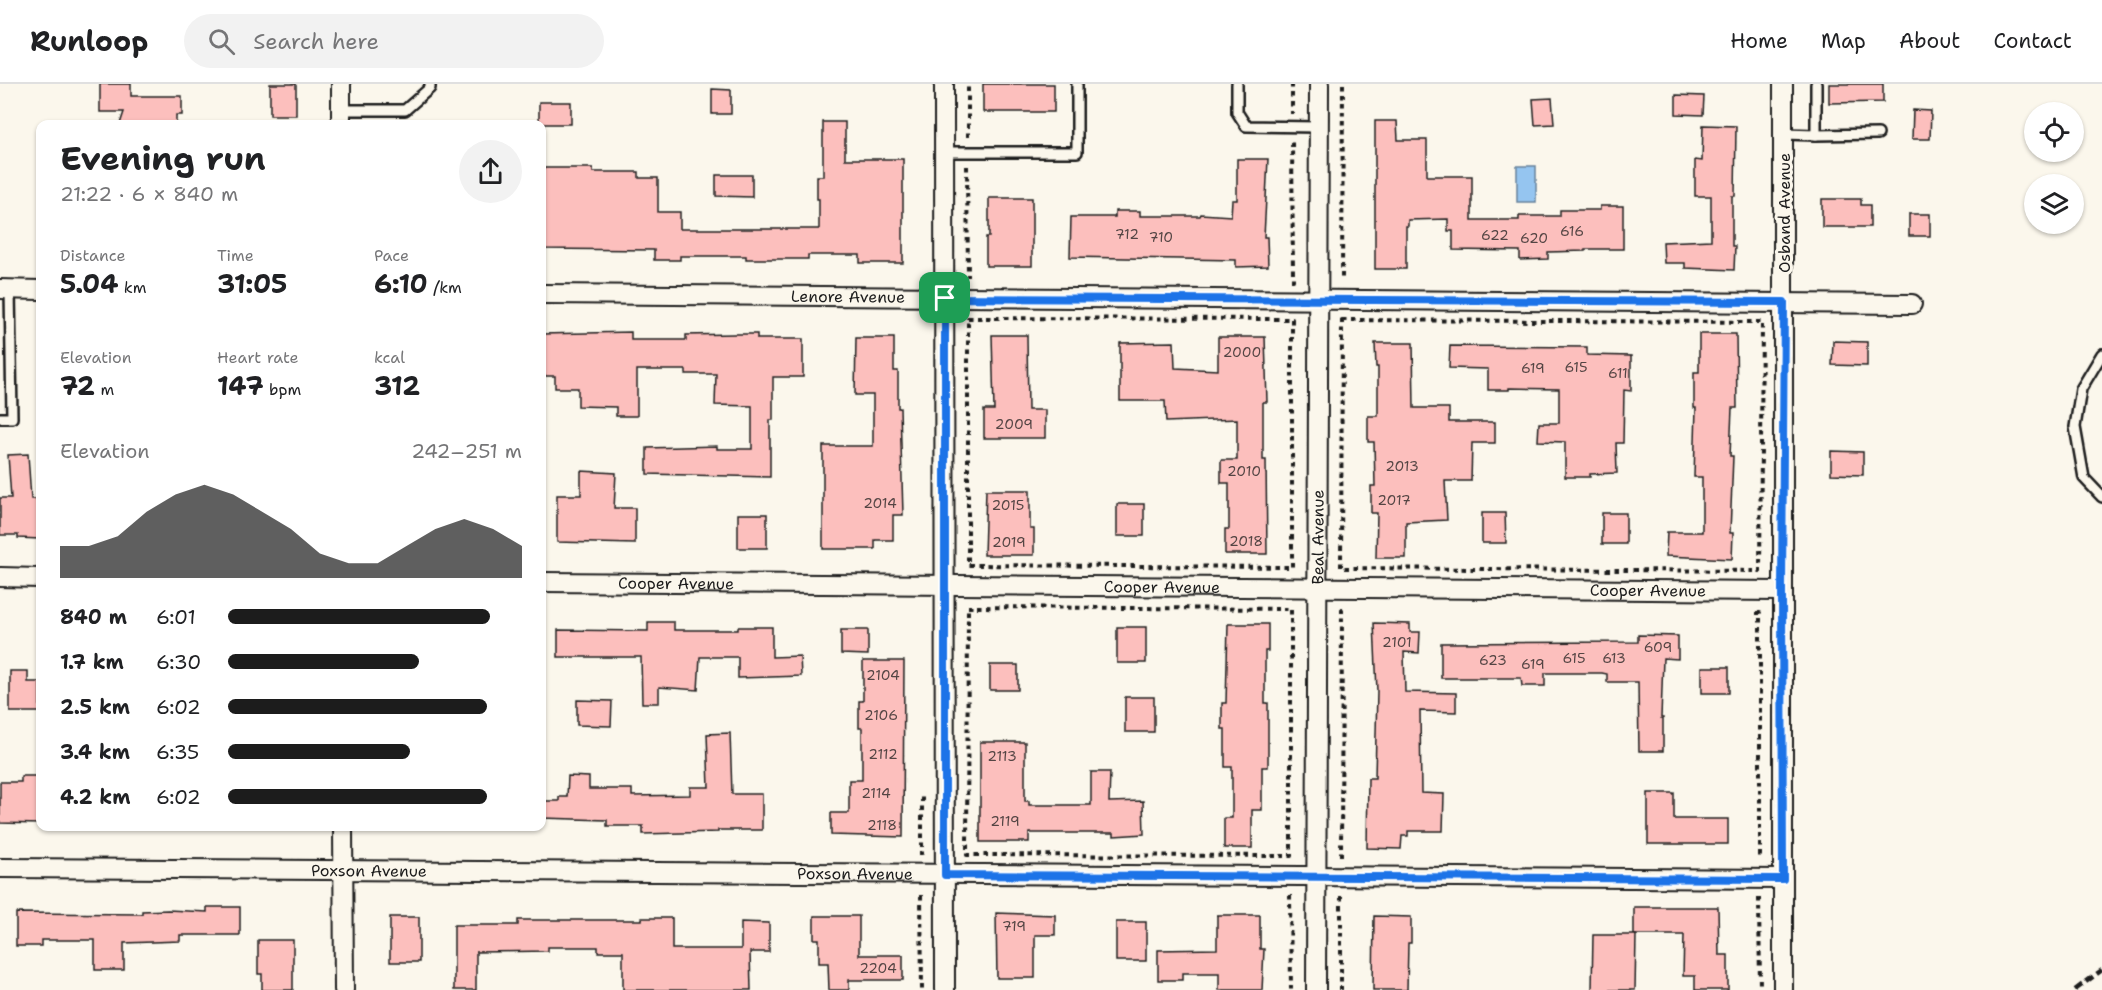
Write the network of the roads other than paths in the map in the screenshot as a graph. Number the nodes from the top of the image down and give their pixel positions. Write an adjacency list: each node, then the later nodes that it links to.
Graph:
1 (341, 84): 9 (street)
2 (430, 84): 9 (lane)
3 (944, 84): 14 (street)
4 (1077, 84): 14 (lane)
5 (1236, 84): 10 (lane)
6 (1319, 84): 10 (street, Beal Avenue)
7 (1783, 84): 12 (street, Osband Avenue)
8 (1816, 84): 13 (lane)
9 (341, 117)
10 (1318, 127): 19 (street, Beal Avenue)
11 (1878, 134): 13 (lane)
12 (1784, 135): 13 (lane); 20 (street, Osband Avenue)
13 (1816, 135)
14 (944, 152): 18 (street)
15 (5, 289): 16 (street); 23 (lane)
16 (36, 290)
17 (546, 294): 18 (street, Lenore Avenue)
18 (945, 298): 19 (street, Lenore Avenue); 28 (street)
19 (1317, 300): 20 (street, Lenore Avenue); 29 (street, Beal Avenue)
20 (1784, 302): 21 (street, Lenore Avenue); 30 (street, Osband Avenue)
21 (1912, 304)
22 (2102, 354): 24 (lane)
23 (0, 418)
24 (2102, 497)
25 (0, 577): 26 (street)
26 (36, 578)
27 (546, 582): 28 (street, Cooper Avenue)
28 (945, 586): 29 (street, Cooper Avenue); 34 (street)
29 (1318, 587): 30 (street, Cooper Avenue); 35 (street, Beal Avenue)
30 (1782, 591): 36 (street, Osband Avenue)
31 (343, 831): 33 (street)
32 (0, 868): 33 (street, Poxson Avenue)
33 (343, 869): 34 (street, Poxson Avenue); 37 (street)
34 (945, 875): 35 (street, Poxson Avenue); 38 (street)
35 (1316, 876): 36 (street, Poxson Avenue); 39 (street, Beal Avenue)
36 (1783, 879): 40 (street, Osband Avenue)
37 (344, 990)
38 (945, 990)
39 (1316, 990)
40 (1783, 990)

